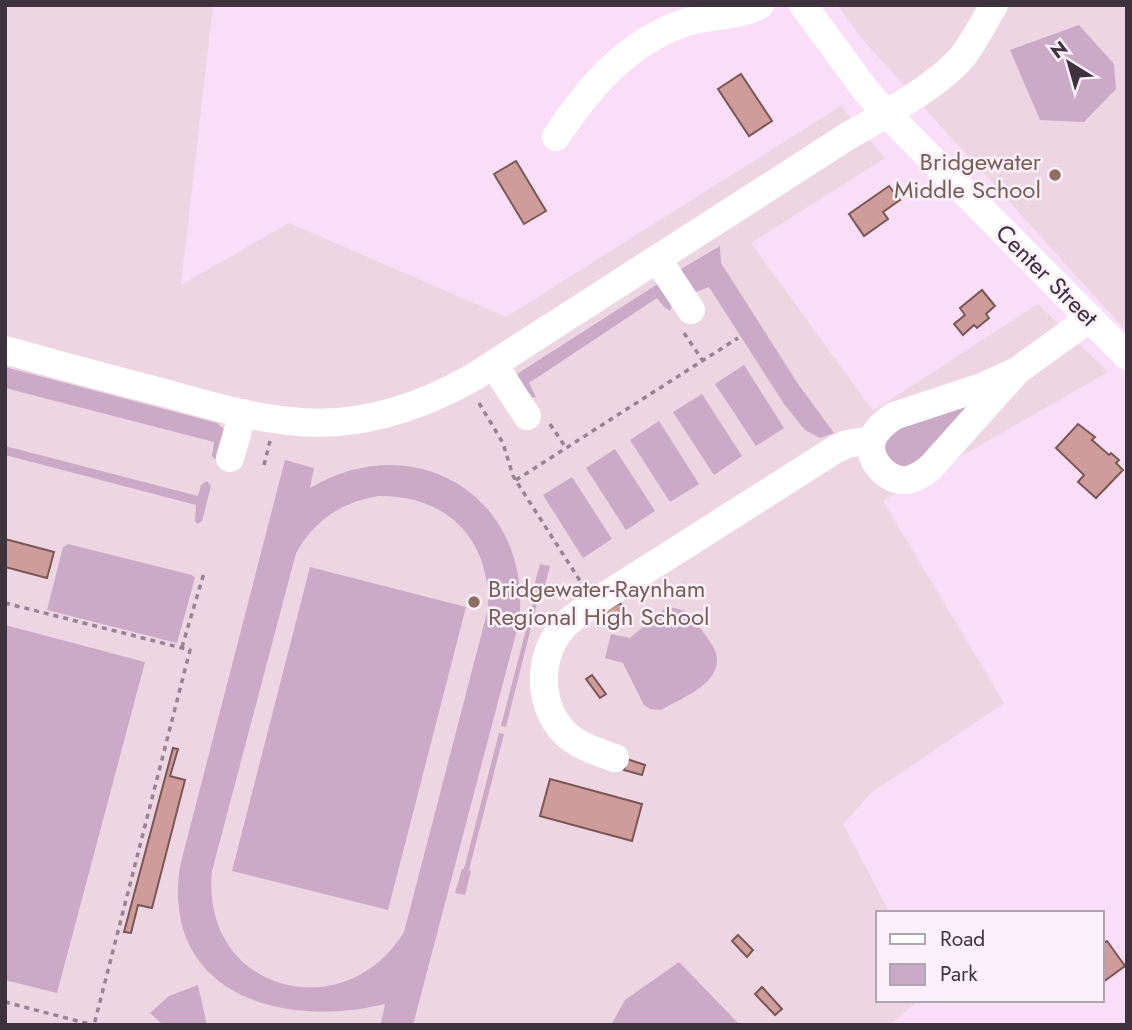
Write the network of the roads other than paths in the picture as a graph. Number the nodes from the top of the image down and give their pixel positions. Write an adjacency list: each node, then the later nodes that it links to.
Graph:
1 (760, 5): 5 (street)
2 (803, 5): 4 (street, Center Street)
3 (994, 5): 4 (street)
4 (887, 114): 6 (street); 7 (street, Center Street)
5 (556, 137)
6 (658, 260): 8 (street); 11 (street)
7 (1090, 318): 10 (street, Center Street); 12 (street)
8 (687, 320)
9 (5, 350): 13 (street)
10 (1127, 356)
11 (494, 365): 13 (street); 14 (street)
12 (1017, 371): 15 (street); 15 (street)
13 (243, 413): 16 (street)
14 (537, 417)
15 (872, 440): 17 (street)
16 (230, 458)
17 (615, 758)

